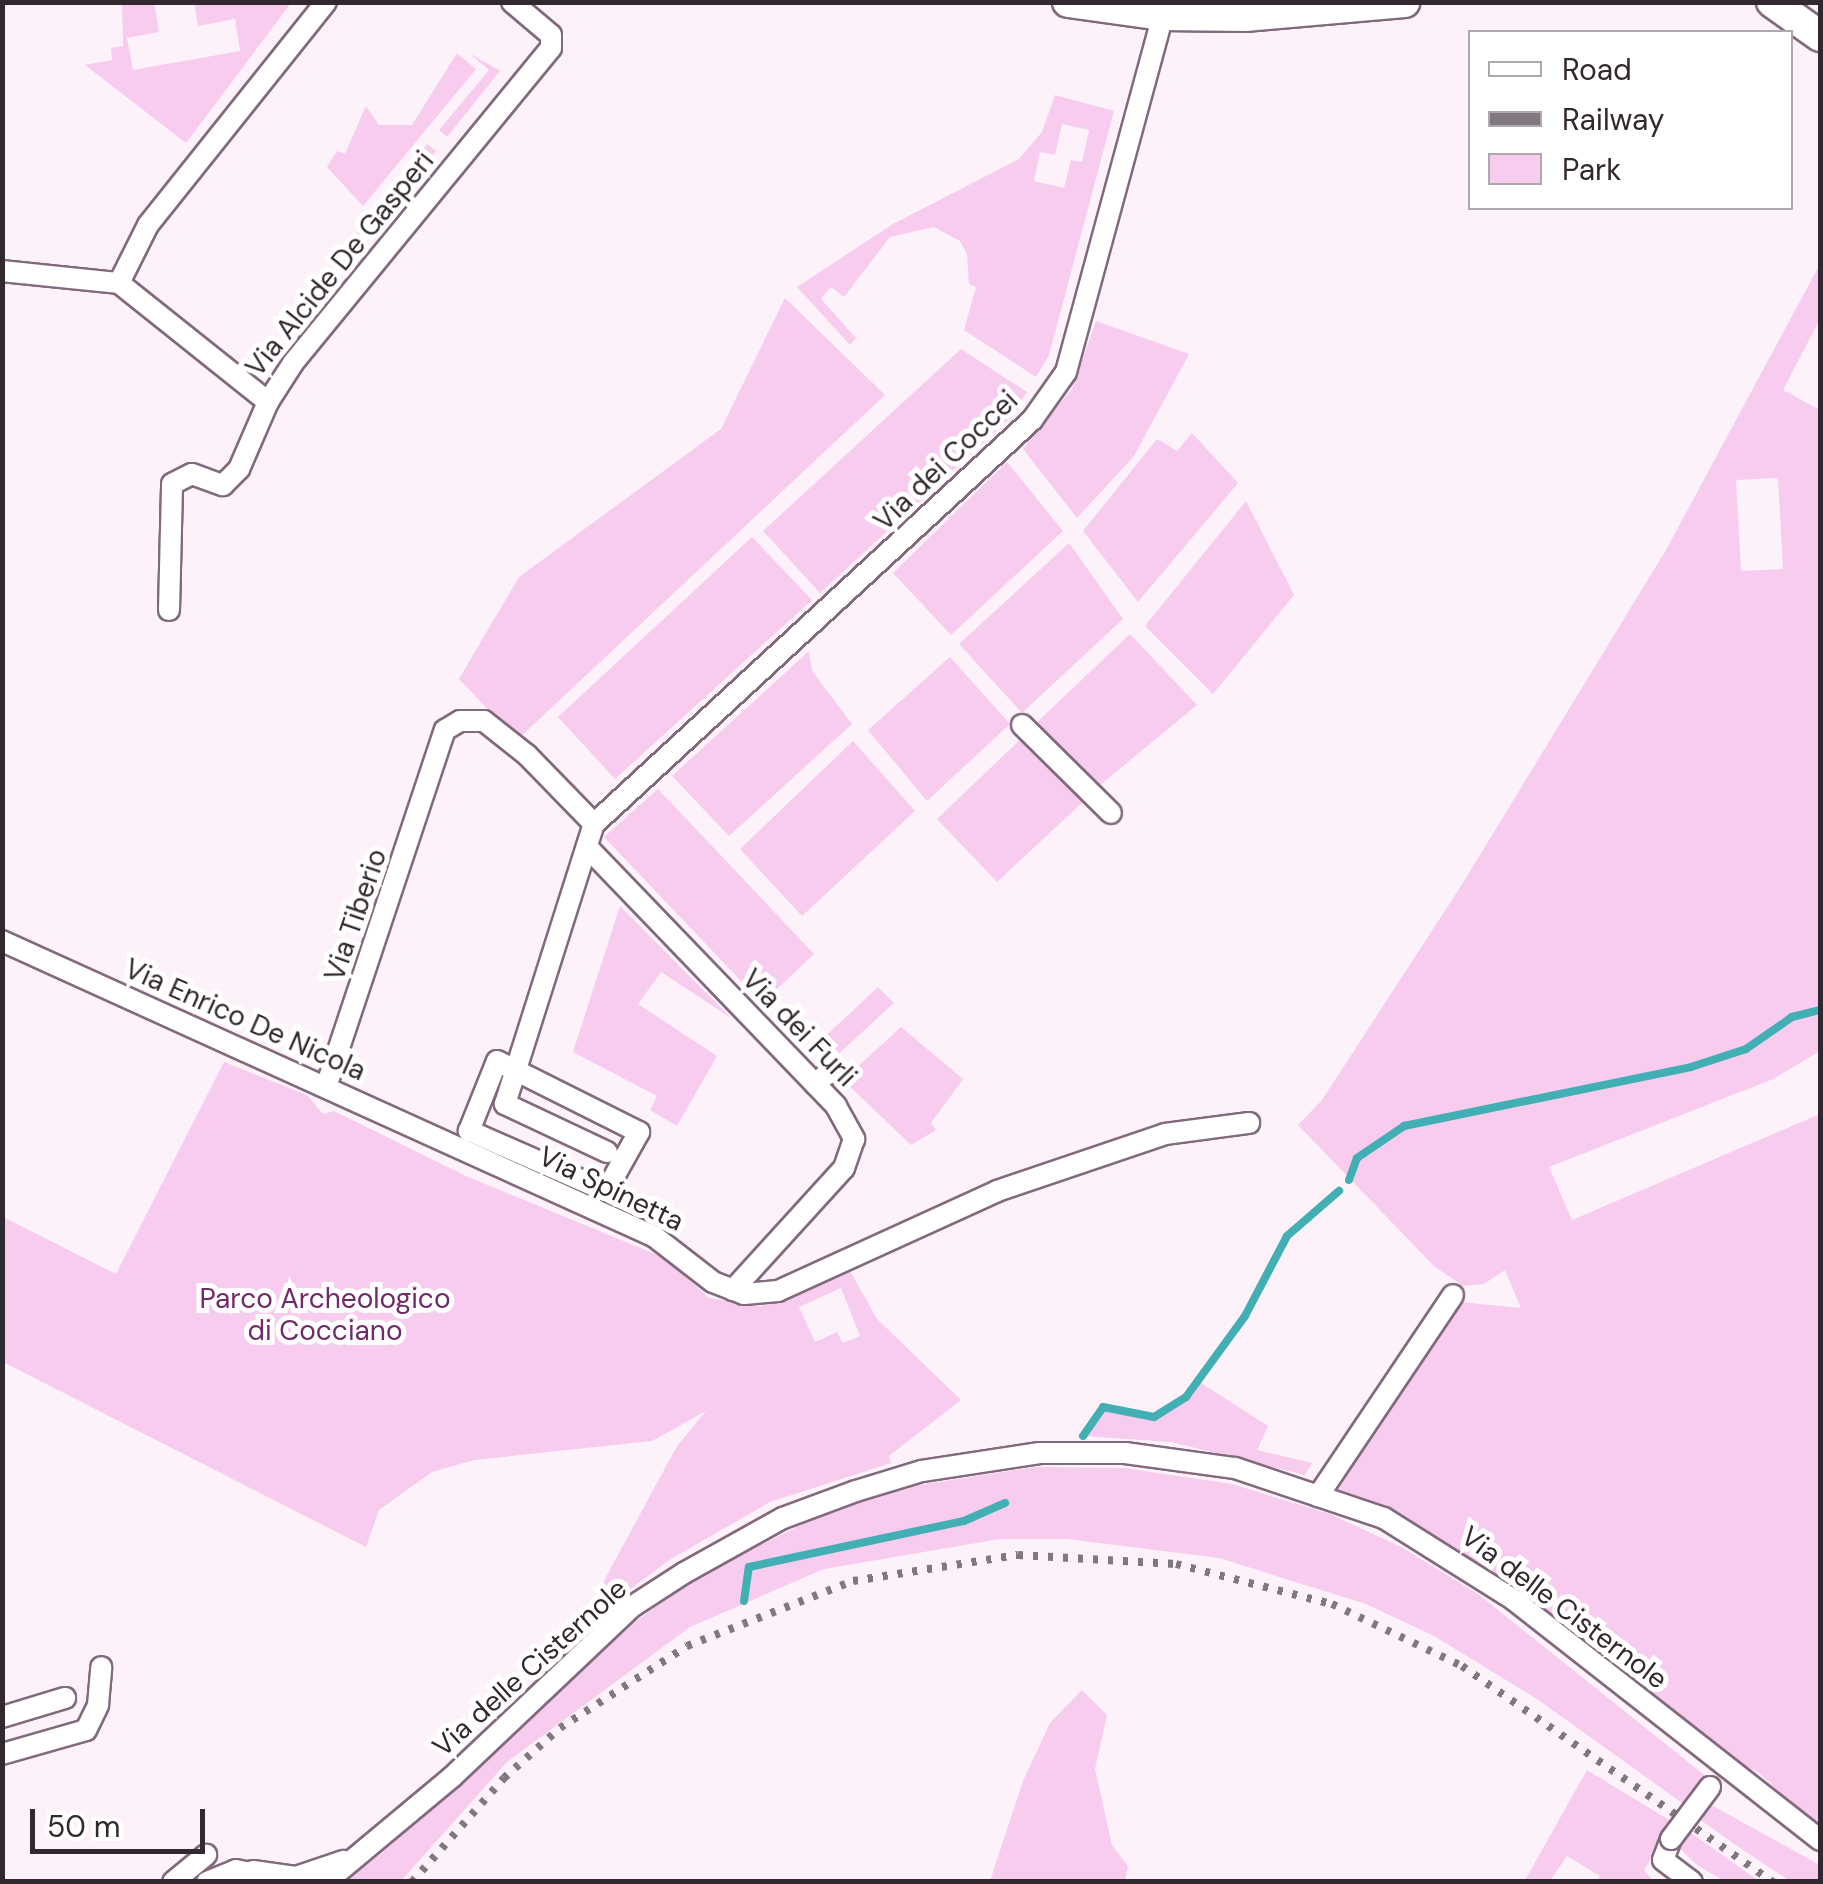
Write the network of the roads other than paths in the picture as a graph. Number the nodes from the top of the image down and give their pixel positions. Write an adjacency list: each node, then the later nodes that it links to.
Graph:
1 (326, 2): 9 (street)
2 (512, 2): 10 (street, Via Alcide De Gasperi)
3 (1068, 2): 6 (street)
4 (1404, 2): 6 (street)
5 (1772, 2): 7 (street)
6 (1163, 15): 14 (street, Via dei Coccei)
7 (1820, 36)
8 (2, 271): 9 (street)
9 (119, 283): 10 (street, Via Alcide De Gasperi)
10 (268, 402): 11 (street)
11 (169, 610)
12 (1022, 725): 13 (street)
13 (1111, 813)
14 (594, 824): 15 (street); 20 (street, Via Tiberio)
15 (590, 861): 18 (street); 19 (street, Via dei Furli)
16 (2, 941): 20 (street, Via Enrico De Nicola)
17 (833, 1069): 19 (street)
18 (516, 1070): 18 (street); 23 (street)
19 (815, 1084): 24 (street, Via dei Furli)
20 (326, 1087): 22 (street, Via Enrico De Nicola)
21 (1249, 1122): 24 (street)
22 (464, 1150): 24 (street, Via Spinetta)
23 (608, 1152)
24 (733, 1290)
25 (1453, 1295): 26 (street)
26 (1318, 1496): 31 (street, Via delle Cisternole); 34 (street, Via delle Cisternole)
27 (102, 1667): 30 (street)
28 (66, 1698): 29 (street)
29 (2, 1716)
30 (2, 1754)
31 (1724, 1768): 32 (street, Via delle Cisternole); 41 (street, bridge)
32 (1820, 1840)
33 (206, 1854): 36 (street)
34 (356, 1855): 35 (street, Via delle Cisternole); 40 (street, Via delle Cisternole)
35 (249, 1876): 37 (street); 38 (street); 39 (street)
36 (174, 1882)
37 (206, 1882)
38 (229, 1882)
39 (275, 1882)
40 (326, 1882)
41 (1692, 1882)

